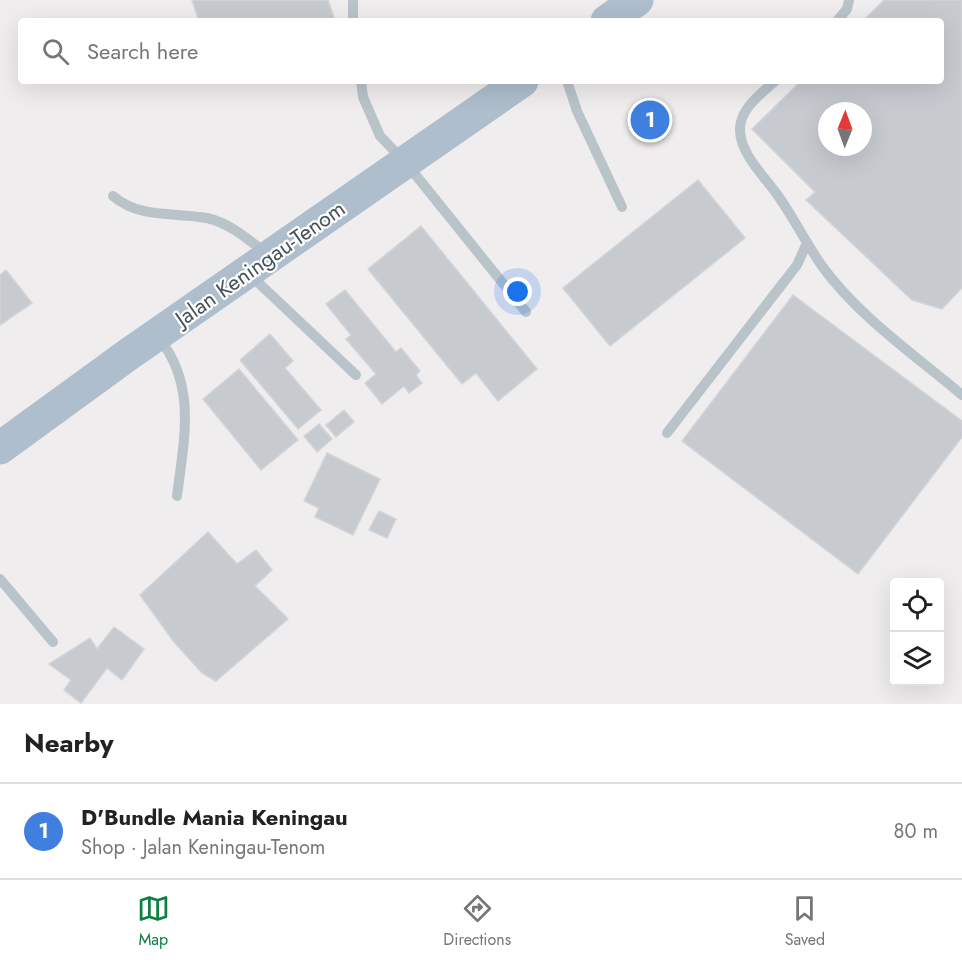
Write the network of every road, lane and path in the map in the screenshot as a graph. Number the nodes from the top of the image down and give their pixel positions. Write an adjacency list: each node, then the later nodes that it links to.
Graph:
1 (352, 0): 4 (lane)
2 (637, 0): 5 (main road)
3 (849, 0): 6 (lane)
4 (353, 18)
5 (611, 18)
6 (840, 18)
7 (361, 84): 11 (lane)
8 (518, 84): 11 (main road, Jalan Keningau-Tenom)
9 (568, 84): 13 (lane)
10 (773, 84): 14 (lane)
11 (406, 163): 15 (main road, Jalan Keningau-Tenom); 16 (lane)
12 (113, 196): 15 (lane)
13 (622, 207)
14 (807, 243): 19 (lane); 20 (lane)
15 (258, 264): 17 (main road, Jalan Keningau-Tenom); 18 (lane)
16 (526, 312)
17 (157, 335): 21 (main road, Jalan Keningau-Tenom); 22 (lane)
18 (356, 375)
19 (962, 395)
20 (667, 433)
21 (0, 447)
22 (177, 496)
23 (0, 579): 24 (lane)
24 (53, 642)

